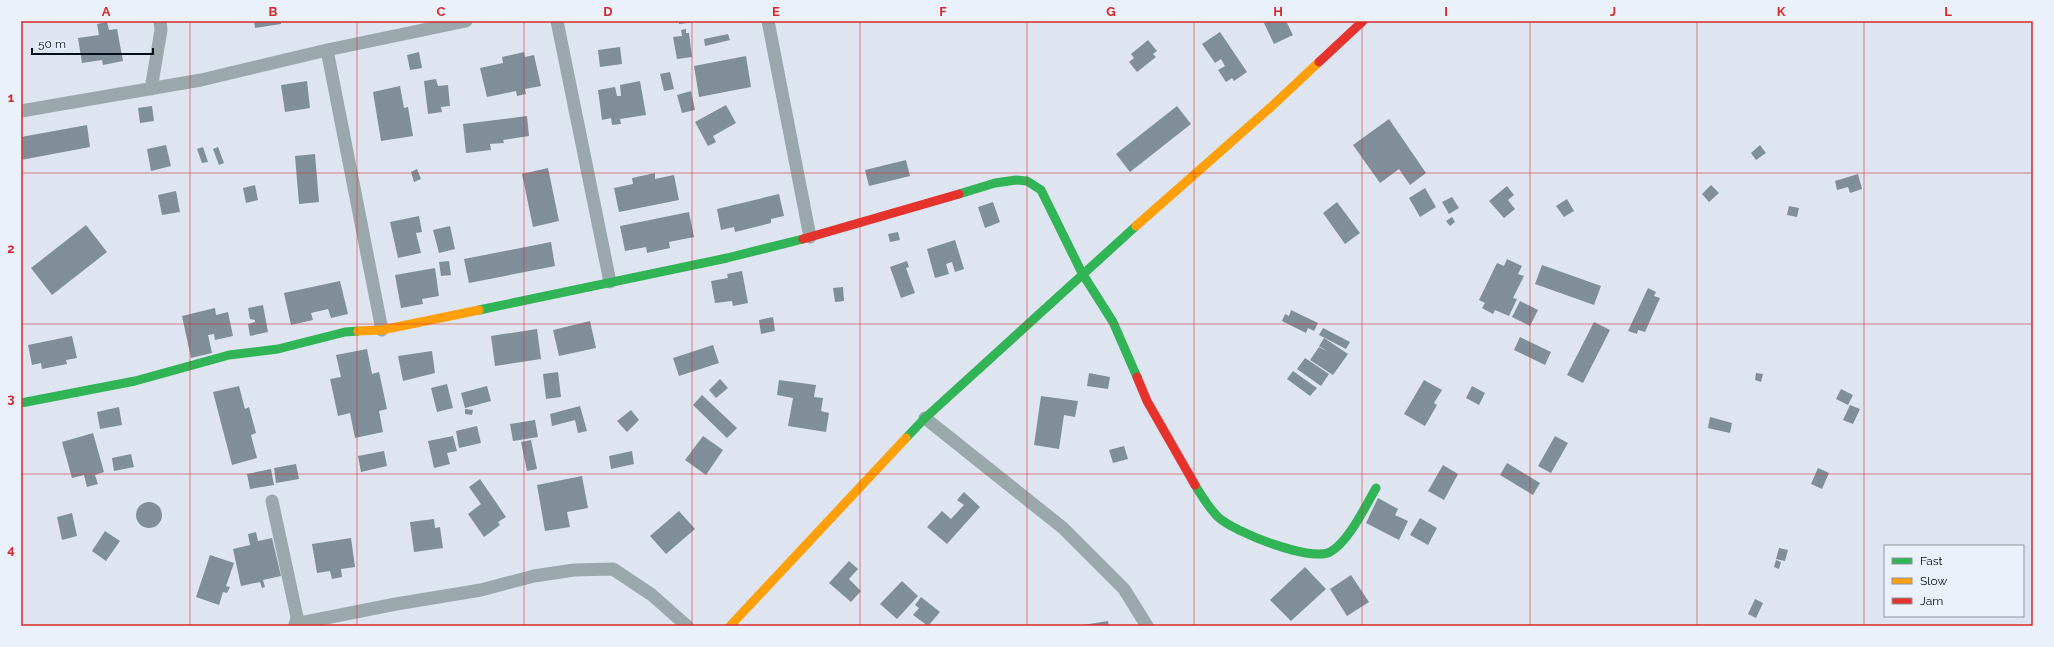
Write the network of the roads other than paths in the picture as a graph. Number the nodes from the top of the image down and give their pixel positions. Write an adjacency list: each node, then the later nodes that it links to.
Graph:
1 (160, 21): 7 (street)
2 (466, 21): 6 (street)
3 (557, 21): 11 (street)
4 (768, 21): 9 (street)
5 (1363, 21): 10 (street)
6 (327, 50): 7 (street); 12 (street)
7 (151, 89): 8 (street)
8 (21, 111)
9 (810, 237): 10 (street); 11 (street)
10 (1082, 273): 14 (street); 15 (street)
11 (610, 282): 12 (street)
12 (382, 330): 13 (street)
13 (21, 403)
14 (925, 418): 19 (street); 20 (street)
15 (1376, 488)
16 (272, 501): 17 (street)
17 (295, 625): 18 (street)
18 (687, 626)
19 (730, 626)
20 (1147, 626)

